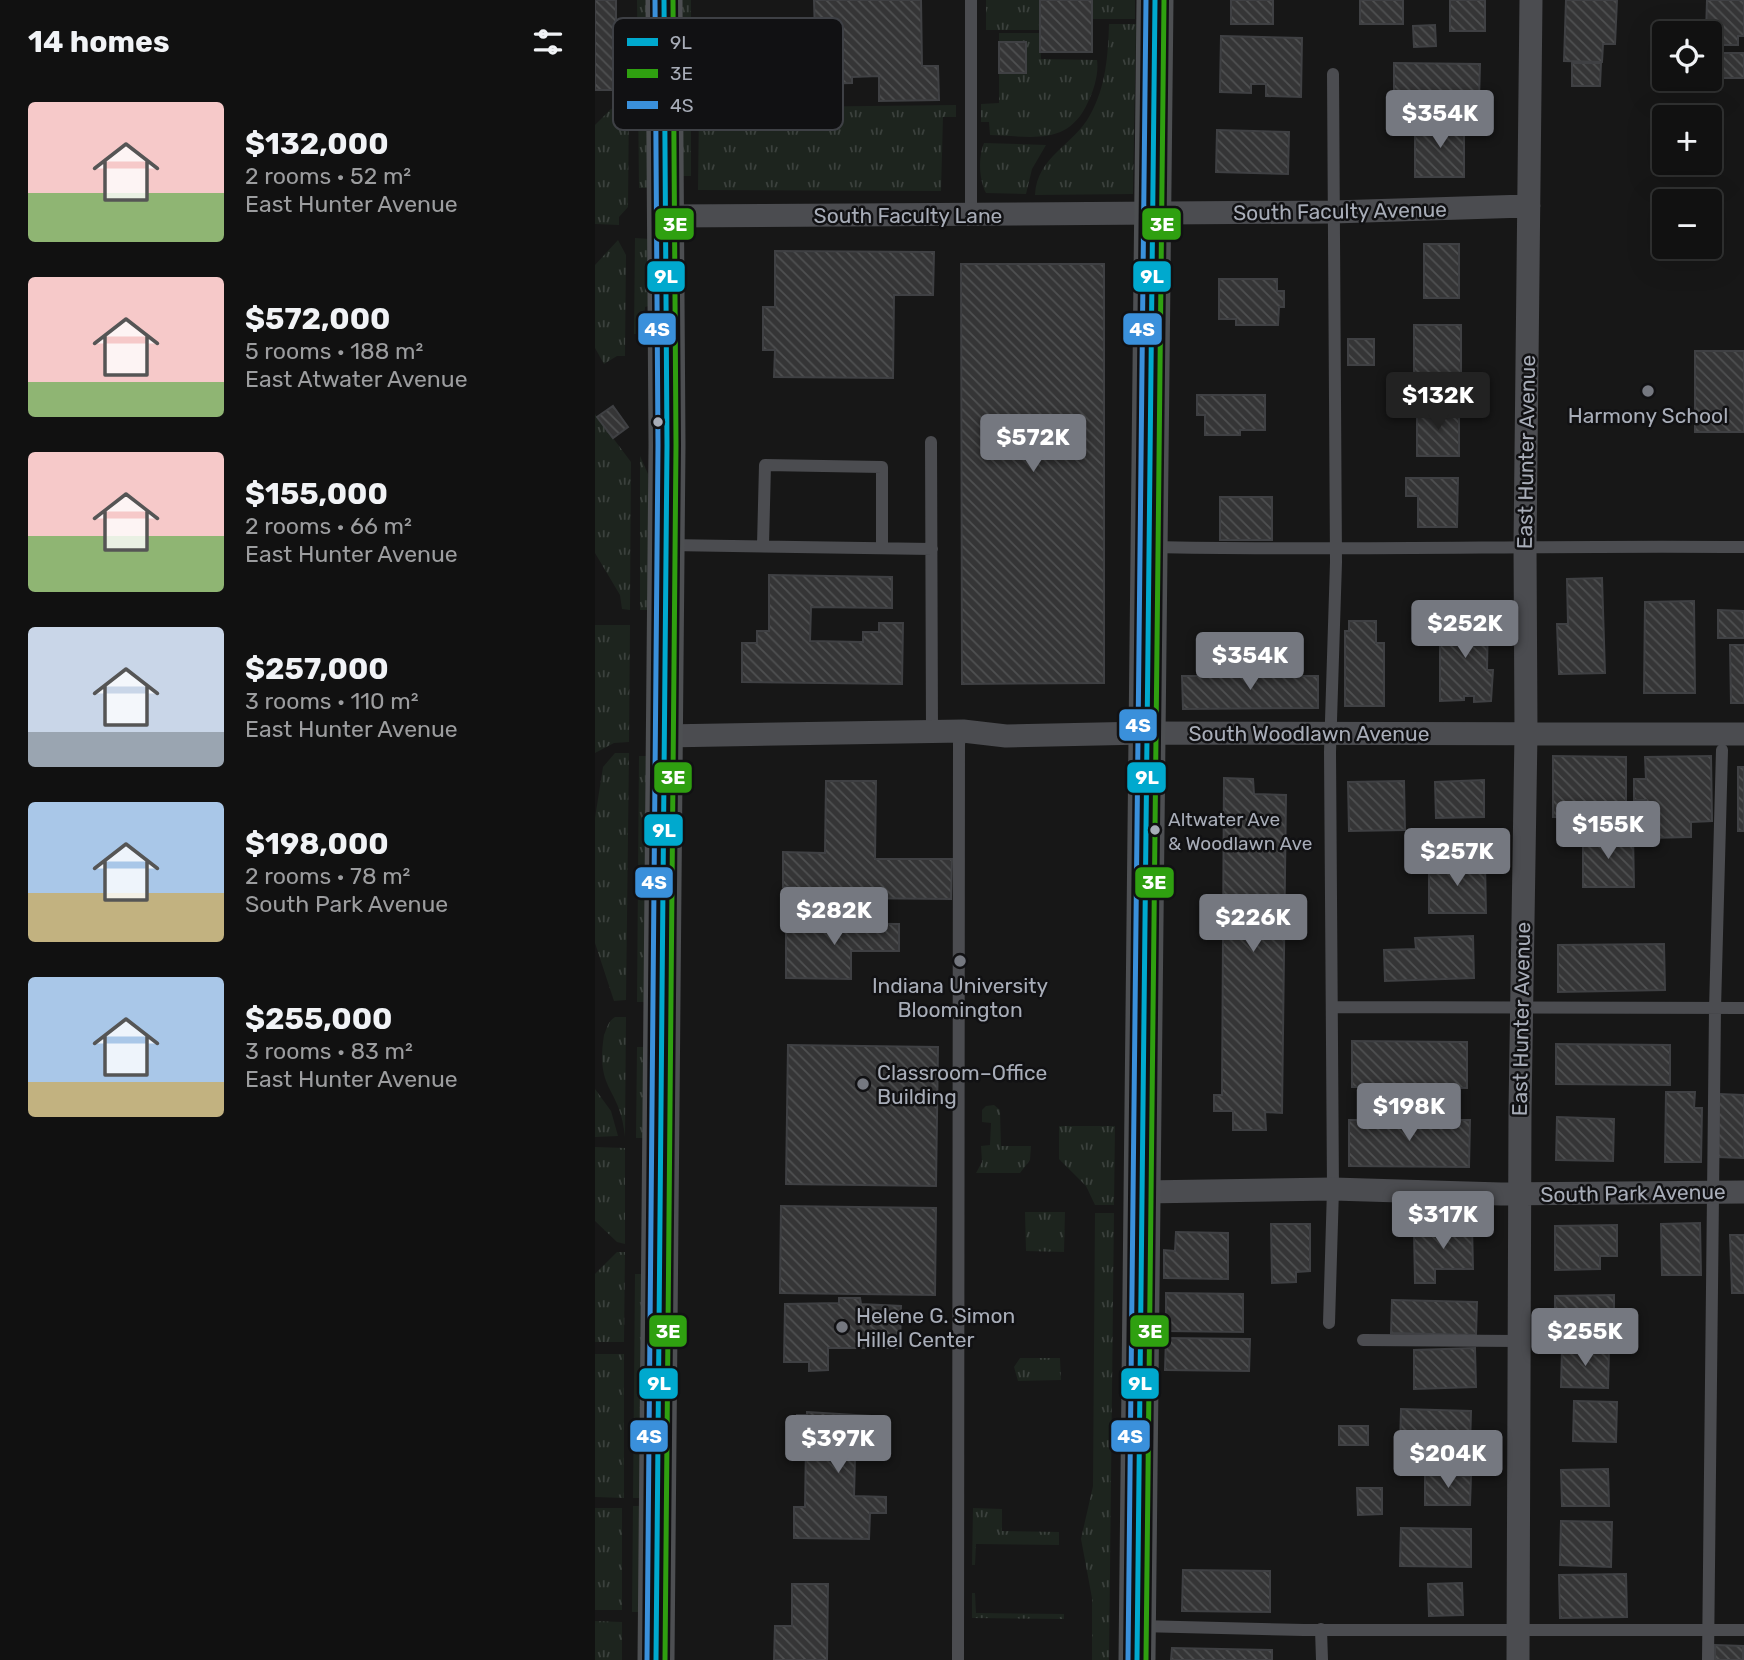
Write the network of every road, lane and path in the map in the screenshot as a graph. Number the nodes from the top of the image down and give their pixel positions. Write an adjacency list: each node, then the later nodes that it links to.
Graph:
1 (664, 0): 5 (main road)
2 (971, 0): 11 (lane)
3 (1155, 0): 10 (main road)
4 (1531, 0): 8 (street, East Hunter Avenue)
5 (664, 18)
6 (1333, 74): 9 (lane)
7 (665, 130): 12 (main road)
8 (1529, 206): 9 (street, South Faculty Avenue); 16 (street, East Hunter Avenue)
9 (1333, 212): 10 (street, South Faculty Avenue); 21 (lane)
10 (1151, 214): 11 (street, South Faculty Lane); 18 (main road)
11 (971, 215): 12 (street, South Faculty Lane)
12 (665, 216): 14 (main road)
13 (931, 442): 20 (lane)
14 (665, 545): 15 (lane); 28 (main road)
15 (764, 545): 17 (lane); 17 (lane)
16 (1525, 545): 19 (lane); 21 (lane); 26 (street, East Hunter Avenue)
17 (881, 547): 20 (lane)
18 (1149, 547): 21 (lane); 24 (main road)
19 (1744, 547)
20 (932, 549): 23 (lane)
21 (1336, 549): 25 (lane)
22 (963, 731): 23 (street, South Woodlawn Avenue); 24 (street, South Woodlawn Avenue); 48 (lane)
23 (932, 732): 28 (street, South Woodlawn Avenue)
24 (1145, 733): 25 (street, South Woodlawn Avenue); 35 (main road)
25 (1331, 733): 26 (street, South Woodlawn Avenue); 30 (lane)
26 (1526, 733): 27 (street, South Woodlawn Avenue); 31 (street, East Hunter Avenue)
27 (1744, 734)
28 (664, 736): 47 (main road)
29 (1722, 750): 33 (lane)
30 (1332, 1007): 31 (lane); 34 (lane)
31 (1521, 1008): 33 (lane); 38 (street, East Hunter Avenue)
32 (1744, 1008): 33 (lane)
33 (1715, 1009): 36 (lane)
34 (1333, 1189): 35 (street, South Park Avenue); 38 (street, South Park Avenue); 39 (lane)
35 (1143, 1192): 46 (main road)
36 (1714, 1192): 37 (street, South Park Avenue); 38 (street, South Park Avenue); 44 (lane)
37 (1744, 1192)
38 (1519, 1194): 41 (street, East Hunter Avenue)
39 (1329, 1323)
40 (1363, 1340): 41 (lane)
41 (1519, 1341): 43 (street, East Hunter Avenue)
42 (1321, 1629): 43 (lane); 46 (lane); 49 (lane)
43 (1518, 1629): 44 (lane); 50 (street, East Hunter Avenue)
44 (1708, 1630): 45 (lane); 51 (lane)
45 (1744, 1630)
46 (1137, 1643)
47 (656, 1660)
48 (958, 1660)
49 (1322, 1660)
50 (1518, 1660)
51 (1708, 1660)

